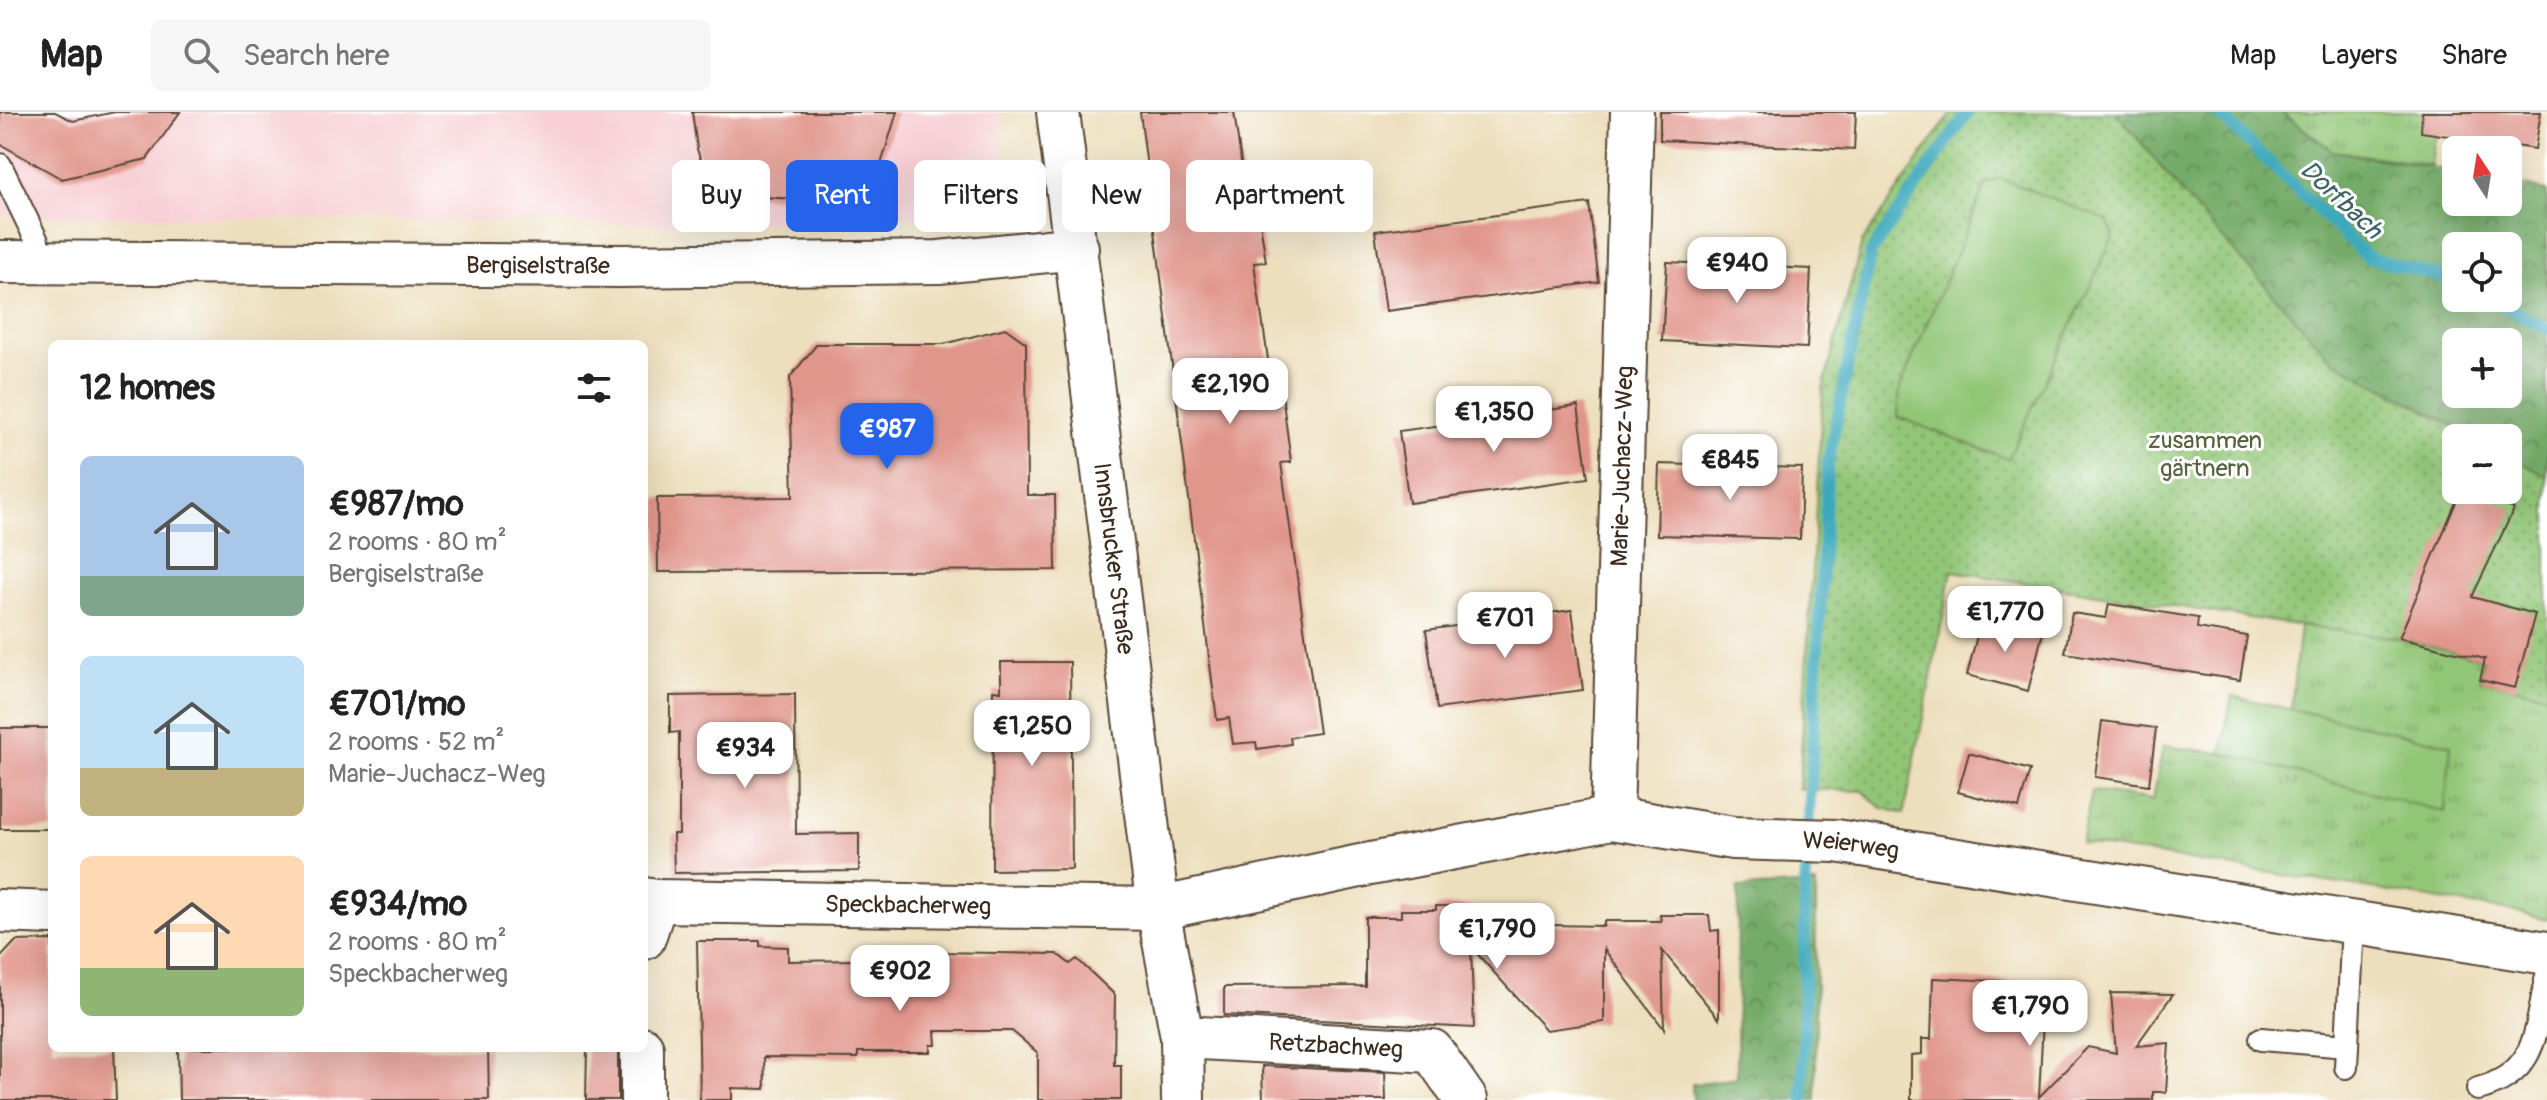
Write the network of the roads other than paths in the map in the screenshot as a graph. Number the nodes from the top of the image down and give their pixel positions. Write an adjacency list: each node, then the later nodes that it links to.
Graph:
1 (1058, 112): 4 (street, Innsbrucker Straße)
2 (1632, 112): 6 (street, Marie-Juchacz-Weg)
3 (0, 165): 5 (lane)
4 (1077, 248): 5 (street, Bergiselstraße); 7 (street, Innsbrucker Straße)
5 (20, 262)
6 (1612, 818): 7 (street, Weierweg); 11 (street, Weierweg)
7 (1158, 909): 10 (street, Speckbacherweg); 14 (street, Innsbrucker Straße)
8 (0, 911): 9 (street)
9 (48, 913)
10 (648, 913)
11 (2353, 923): 12 (street, Weierweg); 15 (lane)
12 (2547, 953)
13 (2547, 976): 17 (lane)
14 (1182, 1037): 19 (street, Innsbrucker Straße); 20 (street, Retzbachweg)
15 (2261, 1039)
16 (642, 1052): 18 (street)
17 (2478, 1089)
18 (642, 1100)
19 (1183, 1100)
20 (1466, 1100)

